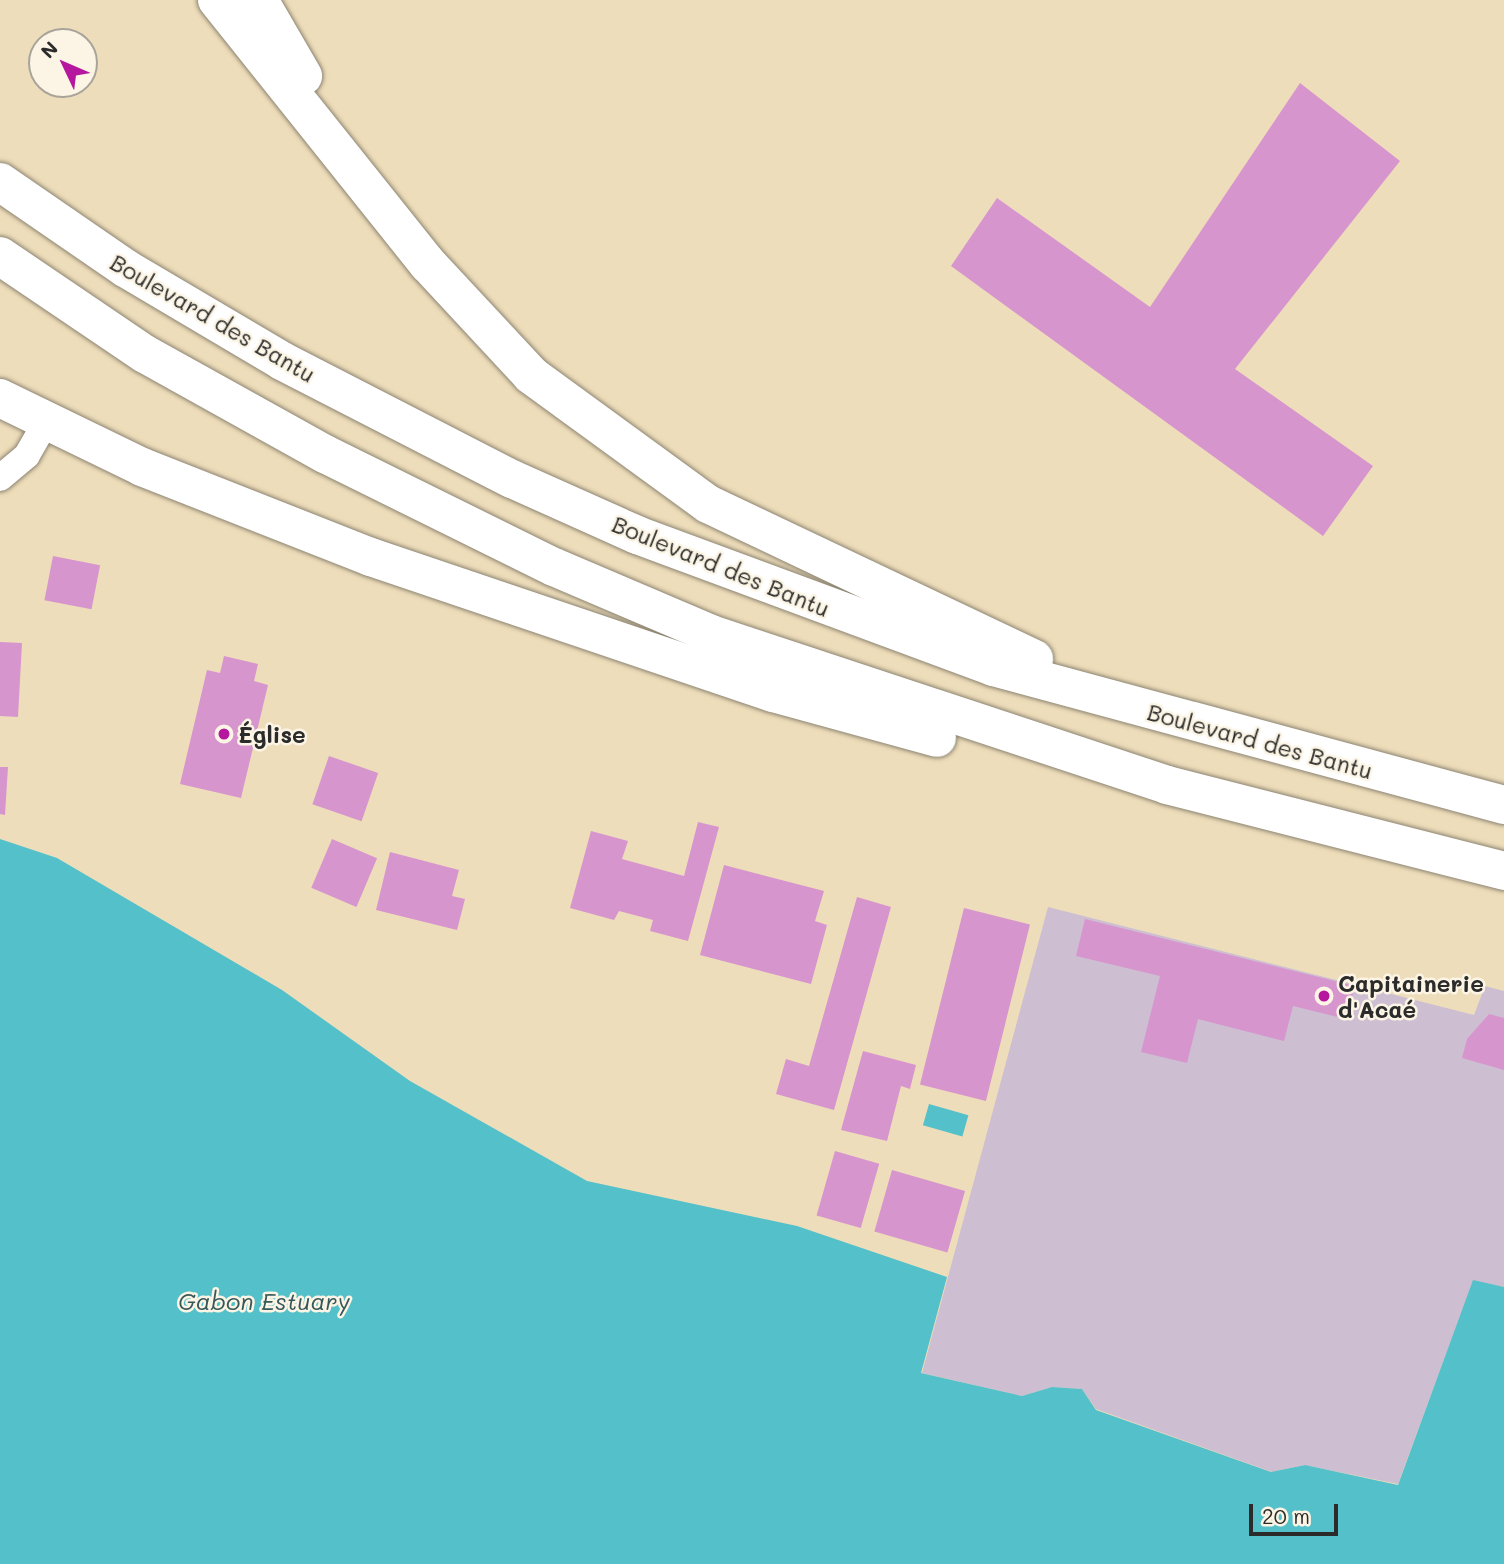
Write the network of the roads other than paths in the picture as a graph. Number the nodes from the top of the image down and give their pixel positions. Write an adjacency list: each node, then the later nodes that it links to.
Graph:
1 (217, 0): 3 (highway)
2 (259, 0): 3 (highway)
3 (350, 164): 9 (highway)
4 (0, 182): 9 (highway, Boulevard des Bantu)
5 (0, 256): 10 (highway)
6 (0, 398): 7 (highway)
7 (46, 422): 8 (street); 10 (highway)
8 (0, 478)
9 (1124, 703): 11 (highway, Boulevard des Bantu)
10 (1167, 785): 12 (highway)
11 (1504, 806)
12 (1504, 871)

